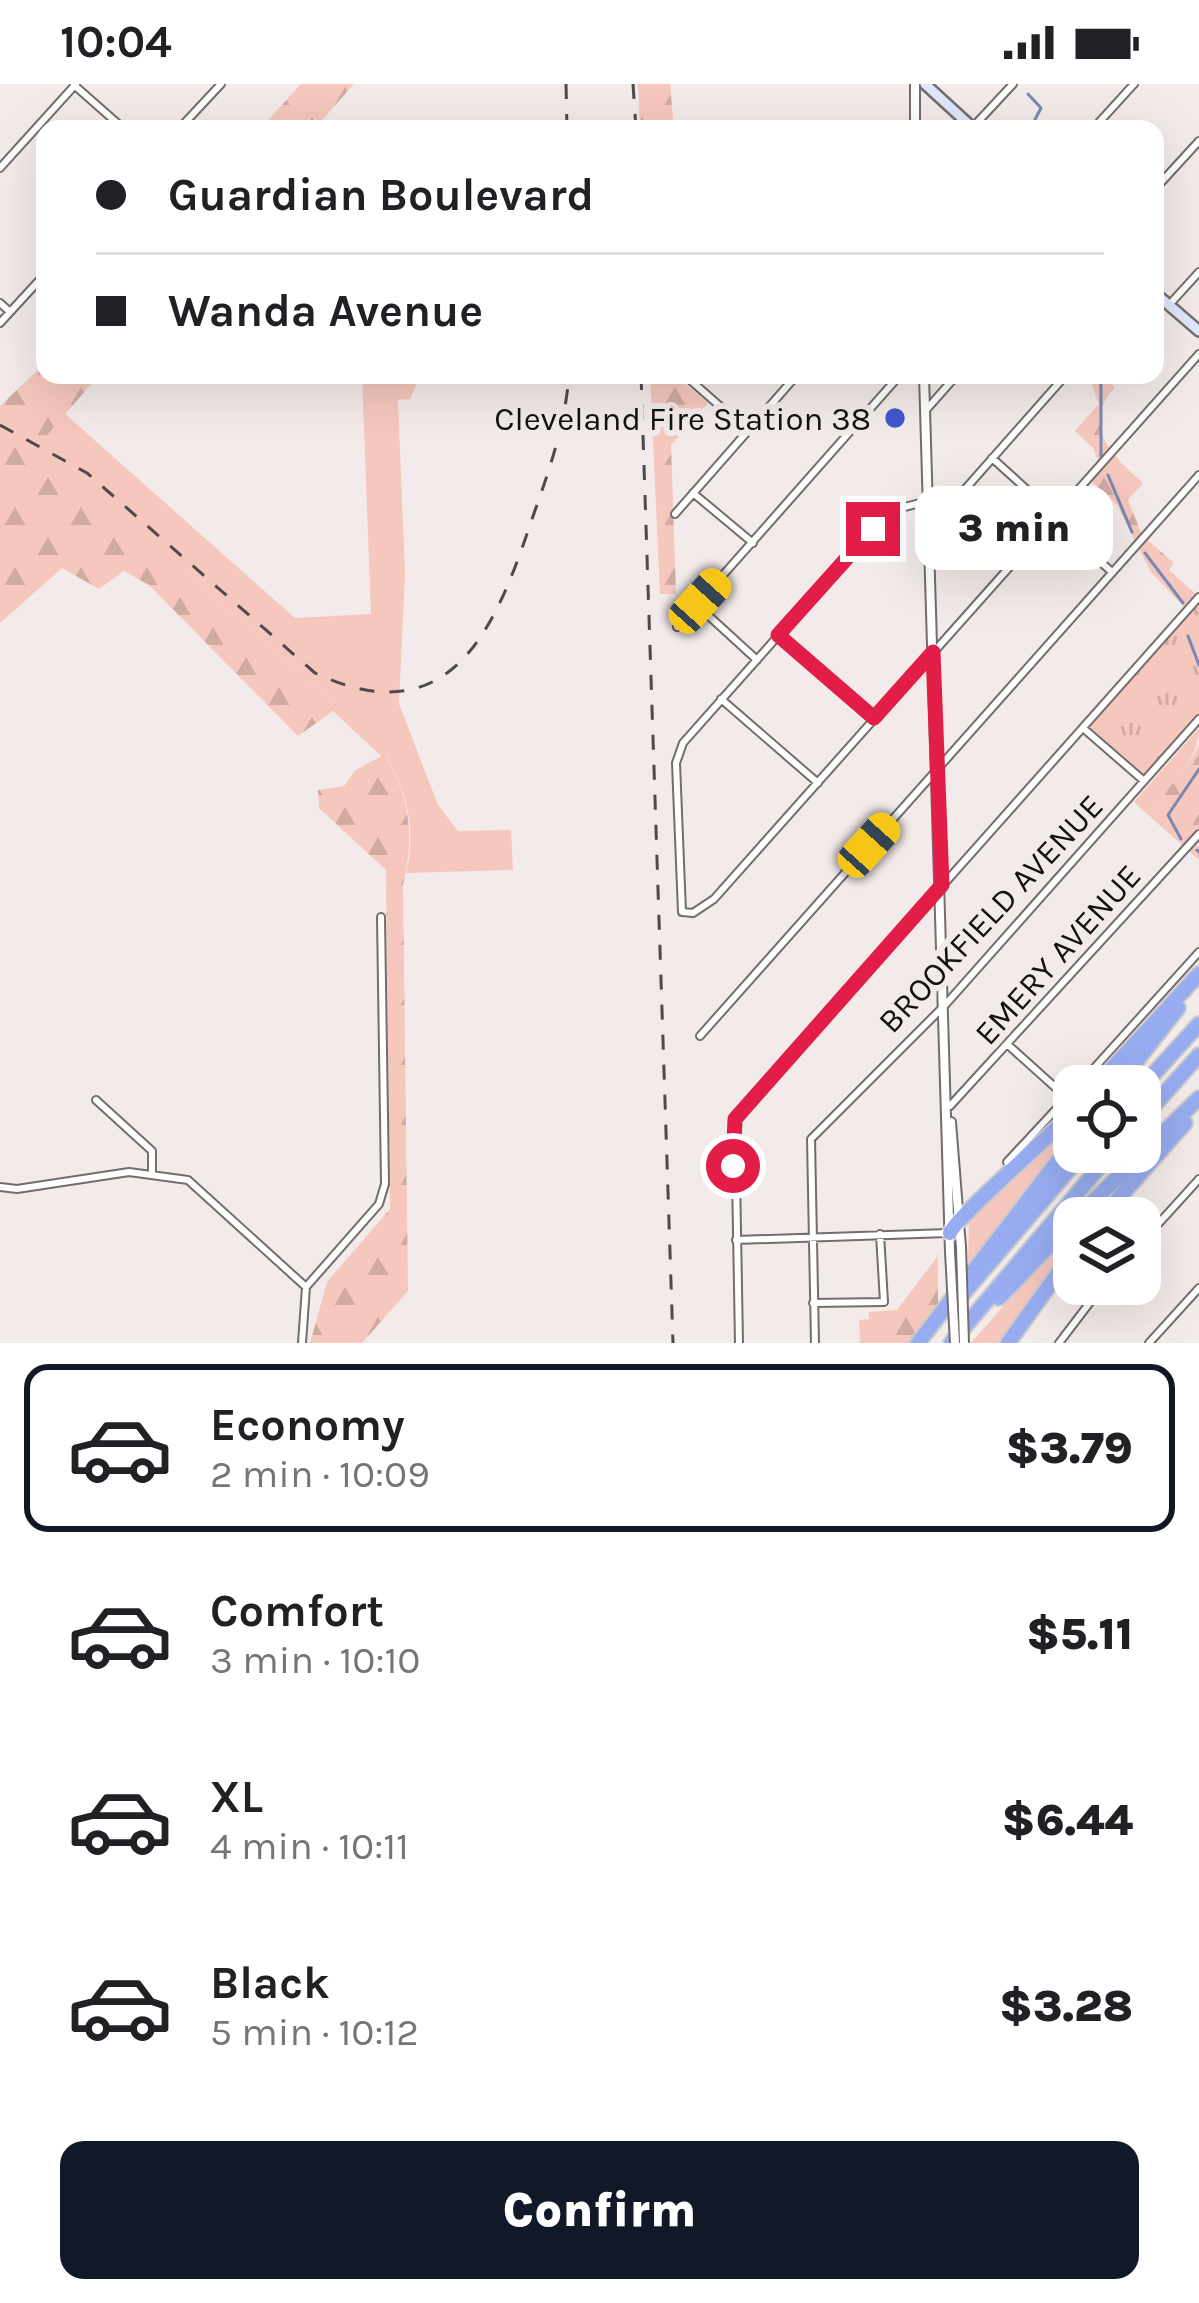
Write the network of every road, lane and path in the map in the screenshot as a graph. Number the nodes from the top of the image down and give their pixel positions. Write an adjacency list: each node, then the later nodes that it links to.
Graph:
1 (221, 84): 9 (street)
2 (915, 84): 10 (street)
3 (925, 84): 11 (main road)
4 (1013, 84): 12 (street)
5 (1134, 84): 13 (street)
6 (75, 85): 7 (street); 8 (street)
7 (43, 120)
8 (114, 120)
9 (187, 120)
10 (913, 120)
11 (964, 120)
12 (980, 120)
13 (1101, 120)
14 (36, 128): 16 (street)
15 (1199, 141): 17 (street)
16 (0, 168)
17 (1164, 179)
18 (1199, 272): 22 (street)
19 (36, 284): 23 (street)
20 (1164, 300): 22 (main road)
21 (0, 303): 23 (street)
22 (1169, 305): 25 (main road)
23 (10, 312): 24 (street)
24 (0, 323)
25 (1199, 332)
26 (1199, 354): 40 (street)
27 (698, 384): 34 (street)
28 (788, 384): 34 (street)
29 (892, 384): 42 (street)
30 (925, 384): 33 (street)
31 (949, 384): 33 (street)
32 (1058, 384): 35 (street)
33 (926, 410): 38 (street)
34 (747, 430): 37 (street)
35 (992, 458): 40 (street); 41 (street)
36 (1199, 475): 43 (street)
37 (693, 493): 39 (street); 42 (street)
38 (928, 501): 41 (street); 47 (street)
39 (675, 514)
40 (1055, 518): 43 (street); 48 (street)
41 (929, 530): 48 (street)
42 (753, 542): 45 (street)
43 (1112, 572): 54 (street)
44 (1199, 597): 53 (street)
45 (697, 605): 46 (street); 49 (street)
46 (677, 627)
47 (778, 635): 49 (street); 51 (street)
48 (933, 652): 51 (street); 54 (street)
49 (757, 660): 50 (street)
50 (722, 699): 56 (street); 56 (street)
51 (874, 718): 56 (street)
52 (1199, 719): 55 (street, BROOKFIELD AVENUE)
53 (1083, 728): 55 (street); 58 (street)
54 (938, 768): 58 (street); 64 (street)
55 (1144, 781): 62 (street, BROOKFIELD AVENUE)
56 (818, 782)
57 (1199, 834): 65 (street, EMERY AVENUE)
58 (942, 885): 62 (street); 96 (street)
59 (381, 917): 99 (street)
60 (1199, 952): 67 (street)
61 (1199, 977): 68 (highway); 69 (highway)
62 (946, 1004): 75 (street); 95 (street, BROOKFIELD AVENUE)
63 (1199, 1024): 70 (highway)
64 (700, 1036)
65 (1007, 1044): 71 (street); 75 (street, EMERY AVENUE)
66 (1199, 1055): 72 (highway)
67 (1097, 1065)
68 (1116, 1065)
69 (1134, 1065)
70 (1161, 1067)
71 (1053, 1087)
72 (1161, 1098)
73 (1199, 1098): 89 (highway)
74 (96, 1100): 82 (street)
75 (950, 1106): 78 (street)
76 (1199, 1108): 90 (highway)
77 (1053, 1120): 80 (street)
78 (950, 1121): 88 (street); 93 (street)
79 (1053, 1124): 86 (highway)
80 (1007, 1162)
81 (1053, 1168): 106 (highway)
82 (152, 1172): 87 (street); 99 (street)
83 (1066, 1173): 106 (highway)
84 (1095, 1173): 107 (highway)
85 (1199, 1179): 92 (street)
86 (996, 1186): 88 (highway); 91 (highway)
87 (0, 1187)
88 (959, 1196): 91 (street)
89 (1098, 1197)
90 (1120, 1197)
91 (960, 1215): 93 (highway)
92 (1161, 1221)
93 (955, 1233): 94 (street); 107 (street, bridge); 107 (street, bridge)
94 (880, 1234): 95 (street); 101 (street)
95 (811, 1238): 96 (street); 101 (street)
96 (736, 1240): 104 (street)
97 (1053, 1242): 107 (highway)
98 (1053, 1280): 108 (highway)
99 (306, 1287): 103 (street)
100 (1199, 1288): 110 (street)
101 (813, 1303): 105 (street)
102 (1088, 1305): 109 (street)
103 (302, 1343)
104 (740, 1343)
105 (814, 1343)
106 (921, 1343)
107 (958, 1343)
108 (1008, 1343)
109 (1059, 1343)
110 (1149, 1343)

